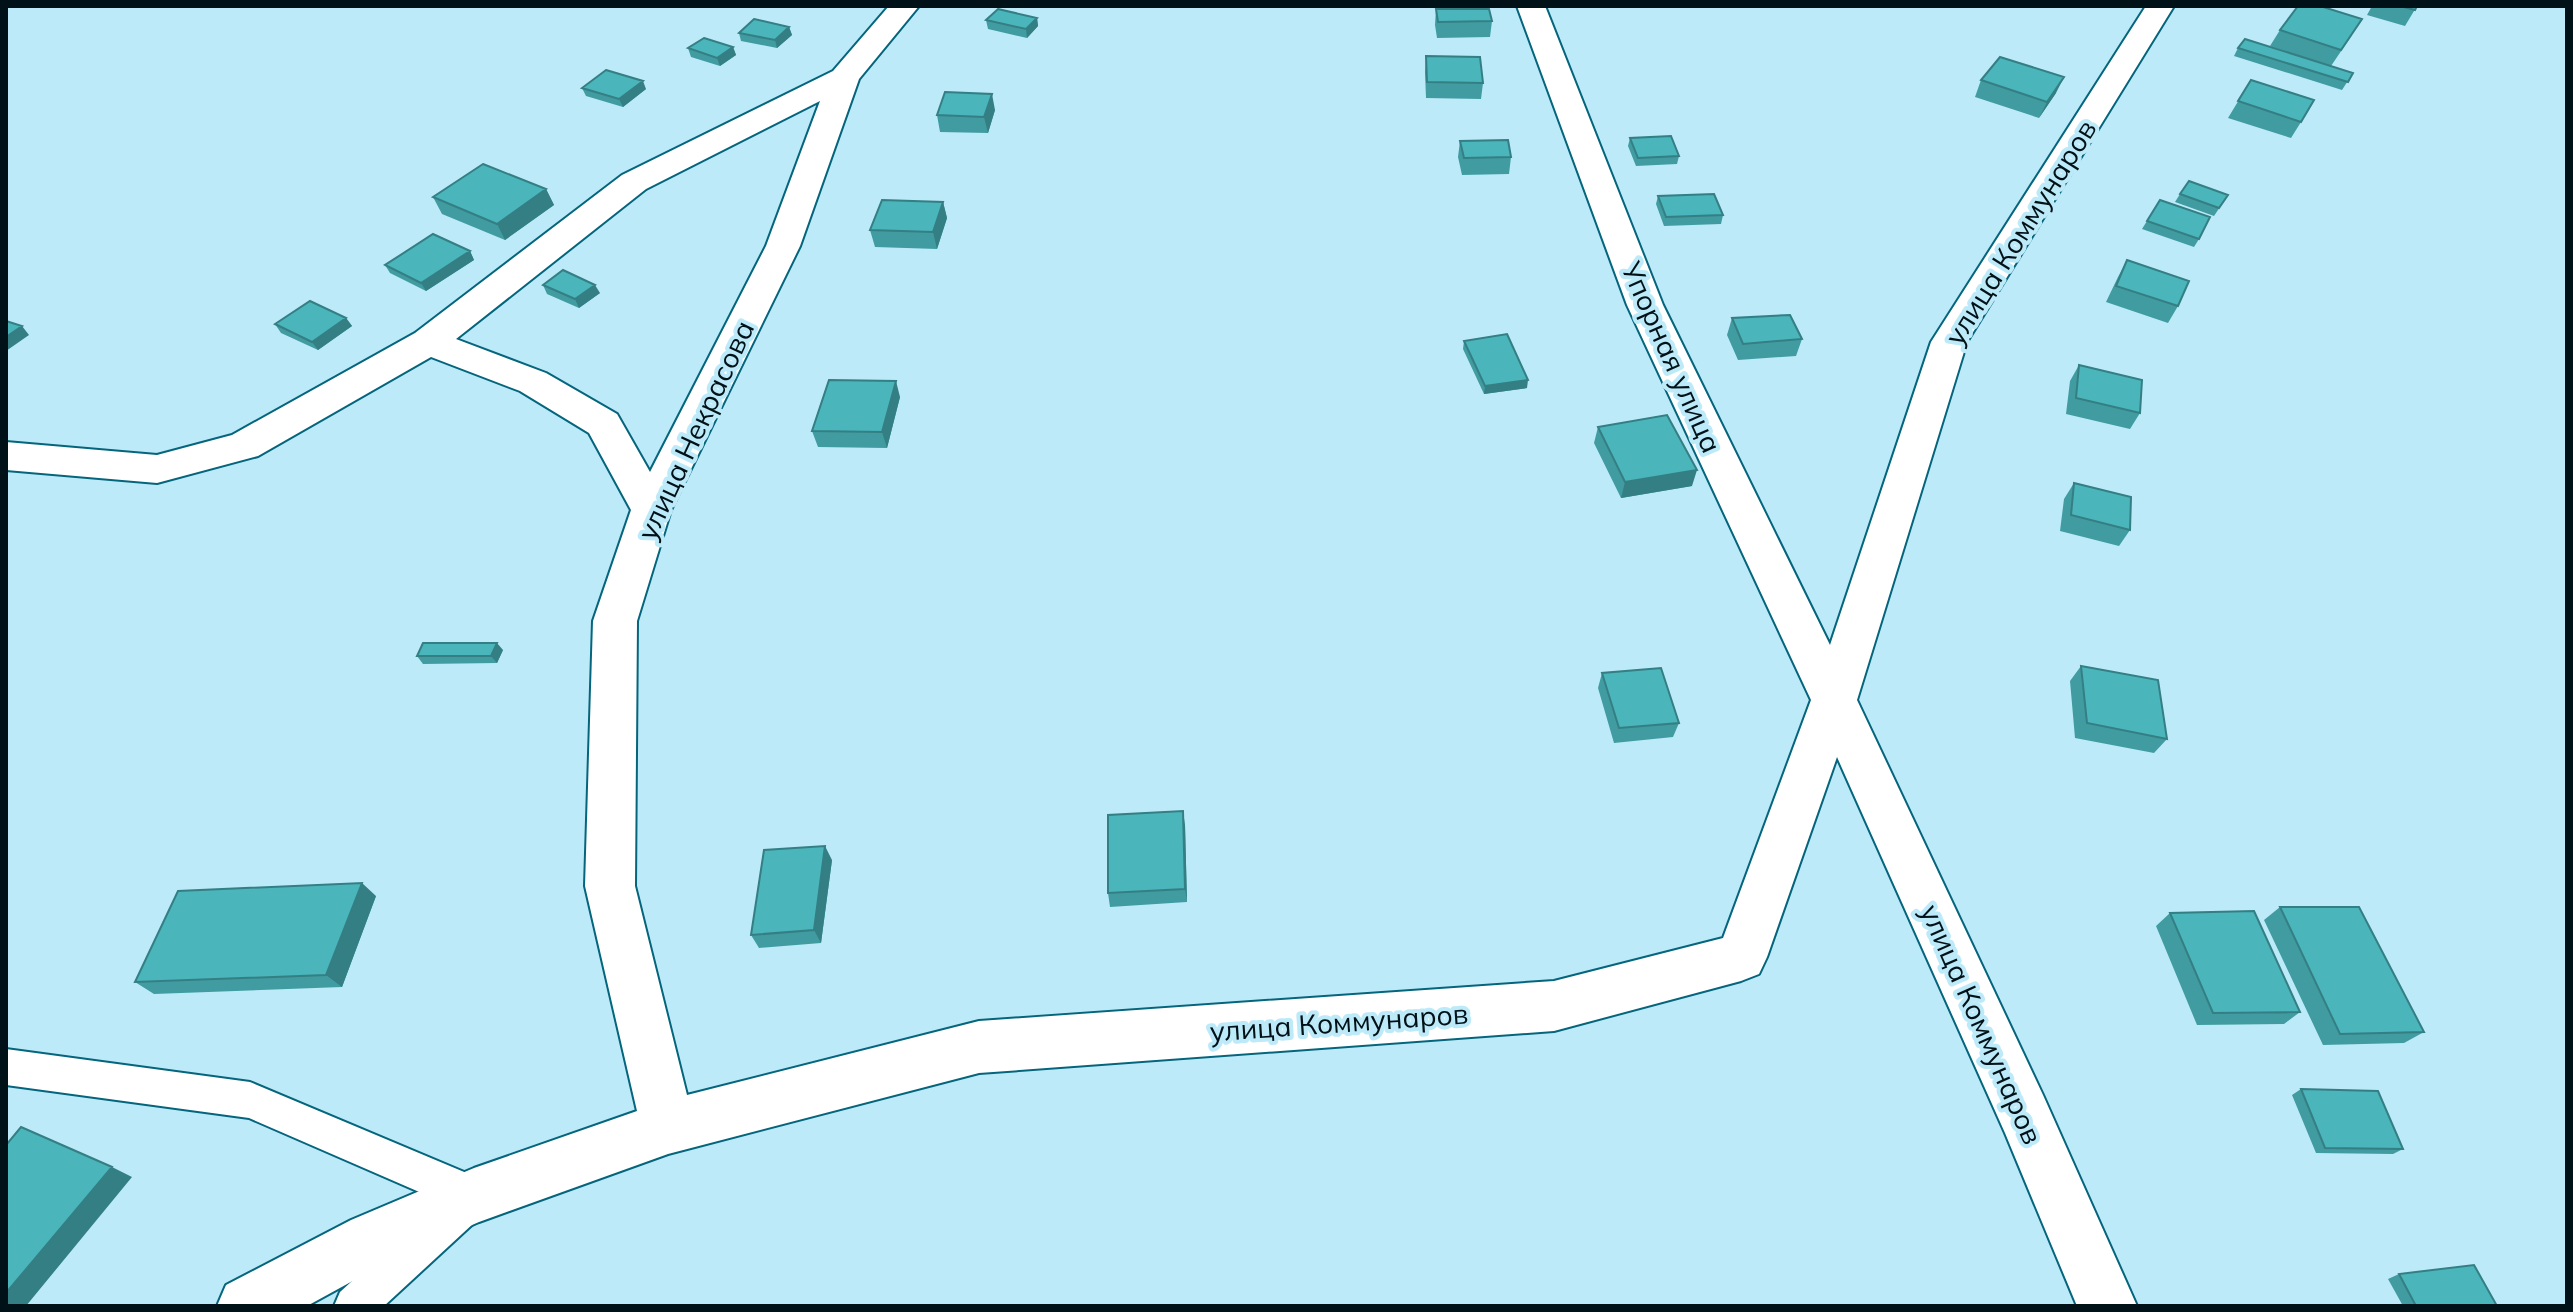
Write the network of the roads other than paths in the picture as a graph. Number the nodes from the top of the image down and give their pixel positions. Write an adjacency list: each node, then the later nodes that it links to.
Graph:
1 (905, 6): 4 (street, улица Некрасова)
2 (1531, 6): 8 (street, Упорная улица)
3 (2160, 6): 8 (street, улица Коммунаров)
4 (844, 77): 5 (street, улица Некрасова); 7 (street, улица Некрасова)
5 (428, 342): 6 (street, улица Некрасова); 7 (street)
6 (6, 456)
7 (651, 510): 10 (street, улица Некрасова)
8 (1834, 700): 10 (street, улица Коммунаров); 14 (street, улица Коммунаров)
9 (6, 1067): 11 (lane)
10 (668, 1127): 11 (street)
11 (474, 1196): 12 (street); 13 (lane)
12 (247, 1306)
13 (354, 1306)
14 (2107, 1306)

